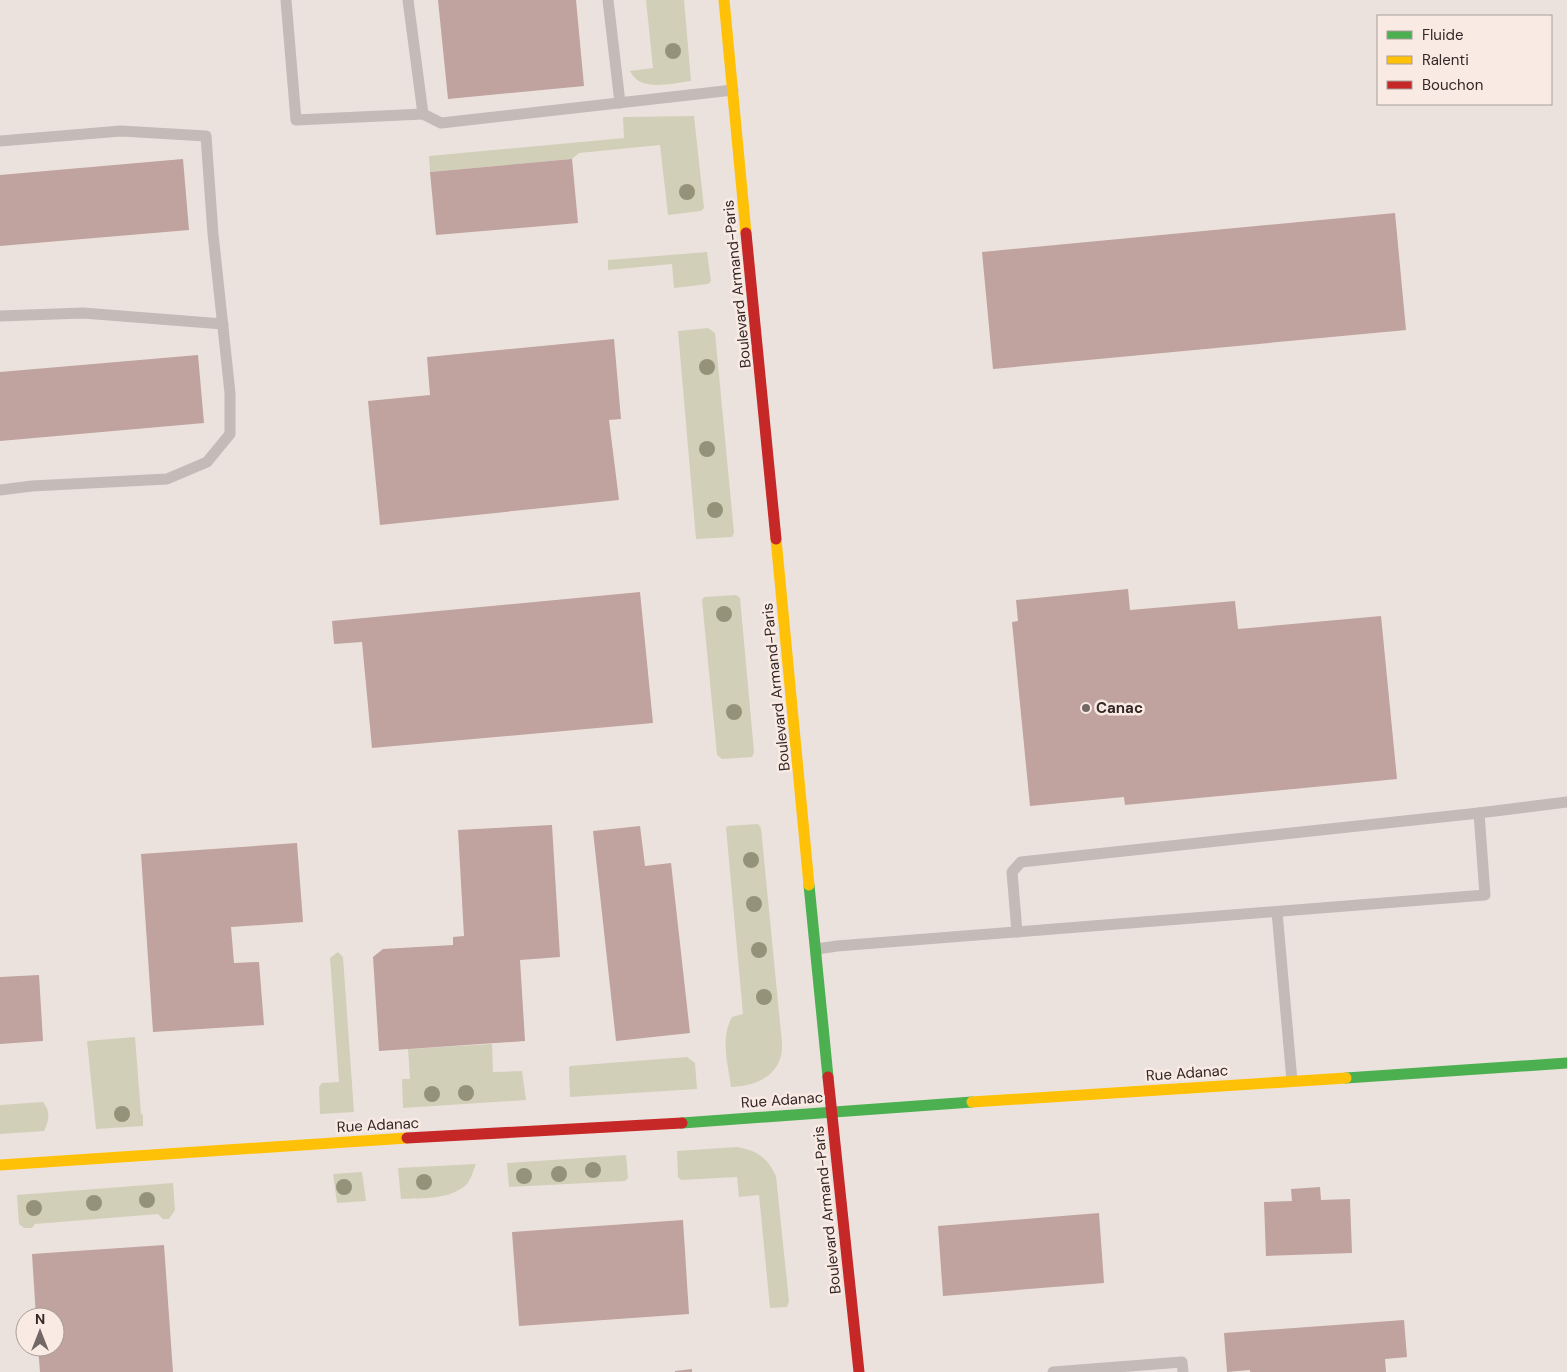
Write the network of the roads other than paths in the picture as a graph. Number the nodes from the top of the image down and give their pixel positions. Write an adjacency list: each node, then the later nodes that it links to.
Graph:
1 (286, 0): 7 (lane)
2 (408, 0): 7 (lane)
3 (608, 0): 6 (lane)
4 (724, 0): 5 (street, Boulevard Armand-Paris)
5 (733, 90): 6 (lane); 16 (street, Boulevard Armand-Paris)
6 (620, 103): 7 (lane)
7 (423, 114)
8 (0, 141): 10 (lane)
9 (0, 316): 10 (lane)
10 (223, 324): 11 (lane)
11 (0, 490)
12 (1567, 802): 13 (lane)
13 (1480, 813): 14 (lane); 15 (lane)
14 (1277, 912): 15 (lane); 18 (lane)
15 (1017, 932): 16 (lane)
16 (817, 949): 19 (street, Boulevard Armand-Paris)
17 (1567, 1063): 18 (street, Rue Adanac)
18 (1292, 1082): 19 (street, Rue Adanac)
19 (831, 1111): 20 (street, Rue Adanac); 21 (street, Boulevard Armand-Paris)
20 (0, 1165)
21 (859, 1372)
22 (1053, 1372): 23 (lane)
23 (1182, 1372)

